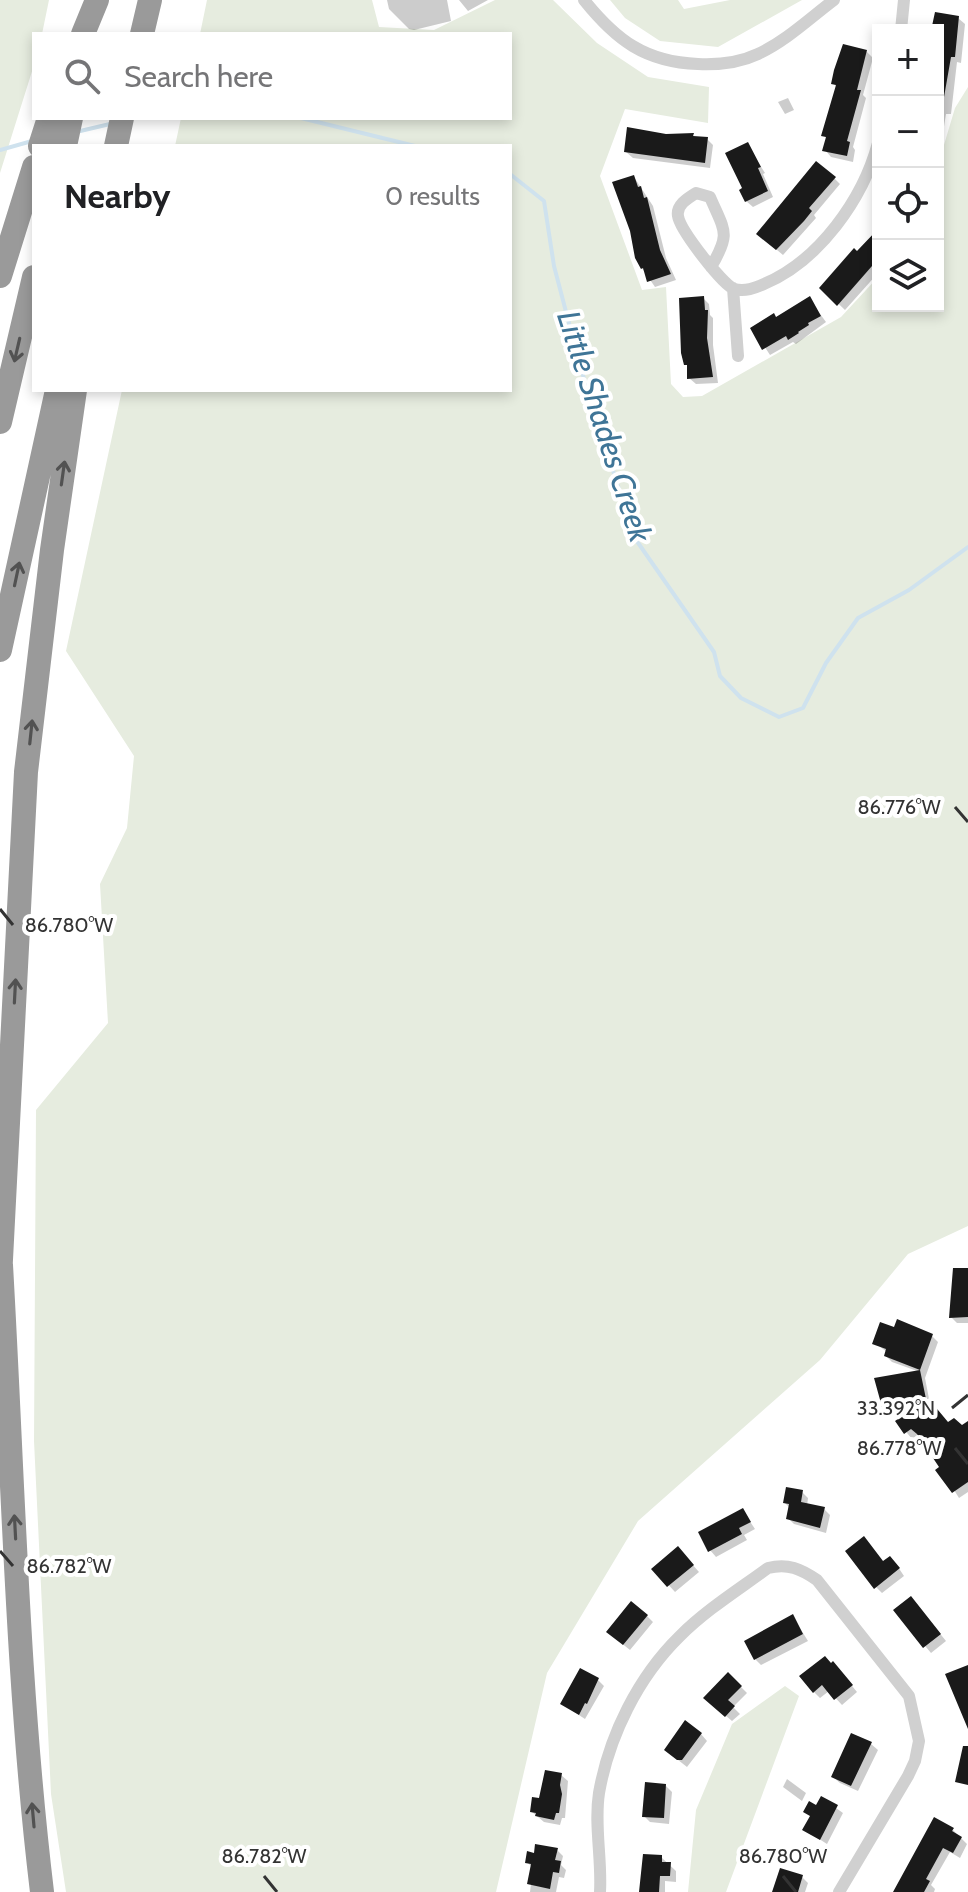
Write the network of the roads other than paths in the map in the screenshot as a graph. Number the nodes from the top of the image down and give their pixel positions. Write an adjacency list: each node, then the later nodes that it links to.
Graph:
1 (98, 0): 7 (highway); 8 (highway)
2 (150, 0): 9 (highway)
3 (584, 0): 4 (street)
4 (834, 0)
5 (904, 0): 6 (street)
6 (902, 24)
7 (84, 32)
8 (91, 32)
9 (142, 32)
10 (48, 120): 13 (highway)
11 (71, 120): 14 (highway)
12 (122, 120): 15 (highway)
13 (41, 144)
14 (65, 144)
15 (116, 144)
16 (872, 160): 21 (street)
17 (32, 174): 19 (highway)
18 (711, 267): 18 (street); 21 (street)
19 (0, 276)
20 (32, 286): 25 (highway, one-way to 25)
21 (733, 288): 22 (street)
22 (738, 356)
23 (57, 392): 26 (highway, one-way to 23)
24 (75, 392): 27 (highway, one-way to 24)
25 (0, 422)
26 (0, 650)
27 (1, 1265): 28 (highway); 29 (highway, one-way to 27)
28 (0, 1279)
29 (42, 1892)
30 (600, 1892): 31 (street)
31 (839, 1892)

